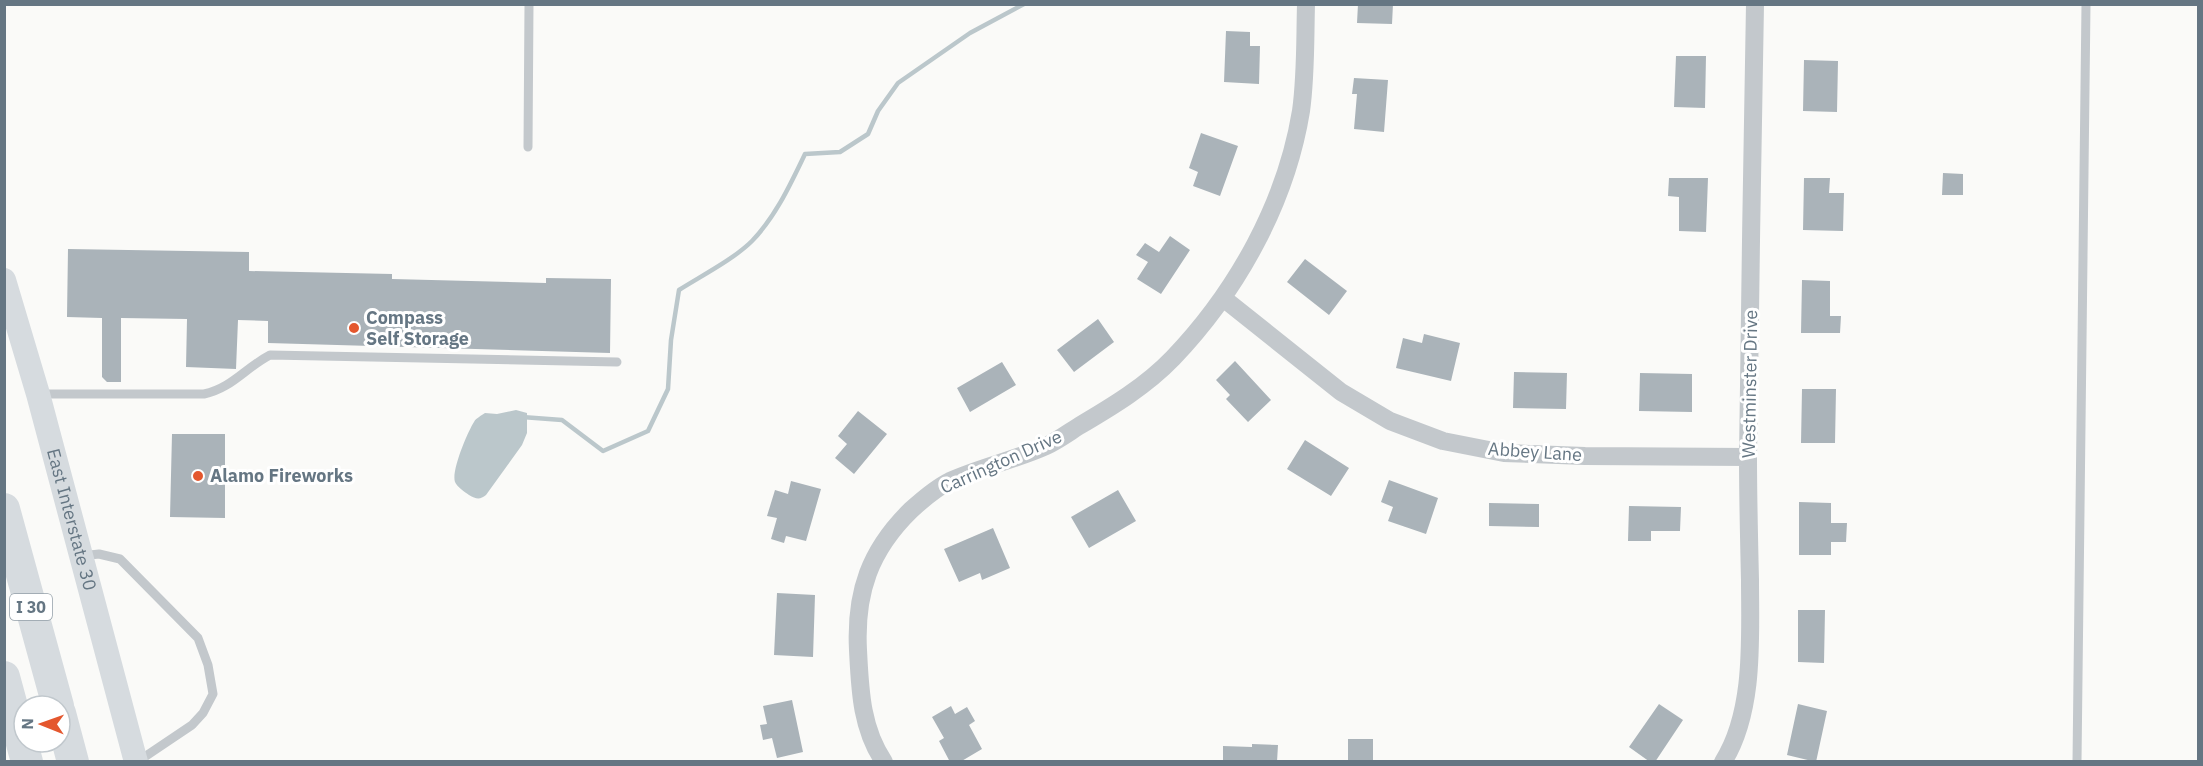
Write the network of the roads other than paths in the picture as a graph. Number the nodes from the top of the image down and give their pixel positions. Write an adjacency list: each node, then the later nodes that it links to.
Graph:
1 (529, 4): 5 (lane)
2 (1306, 4): 7 (street, Carrington Drive)
3 (1755, 4): 10 (street, Westminster Drive)
4 (2086, 4): 19 (lane)
5 (528, 147)
6 (4, 280): 9 (main road, East Interstate 30)
7 (1222, 298): 10 (street, Abbey Lane); 18 (street, Carrington Drive)
8 (617, 362): 9 (lane)
9 (38, 394): 12 (main road, East Interstate 30)
10 (1748, 458): 15 (street, Westminster Drive)
11 (4, 509): 14 (highway, I 30)
12 (81, 556): 17 (main road, East Interstate 30); 17 (lane)
13 (4, 677): 16 (highway)
14 (55, 694)
15 (1724, 760)
16 (27, 762)
17 (137, 762)
18 (884, 762)
19 (2077, 762)

